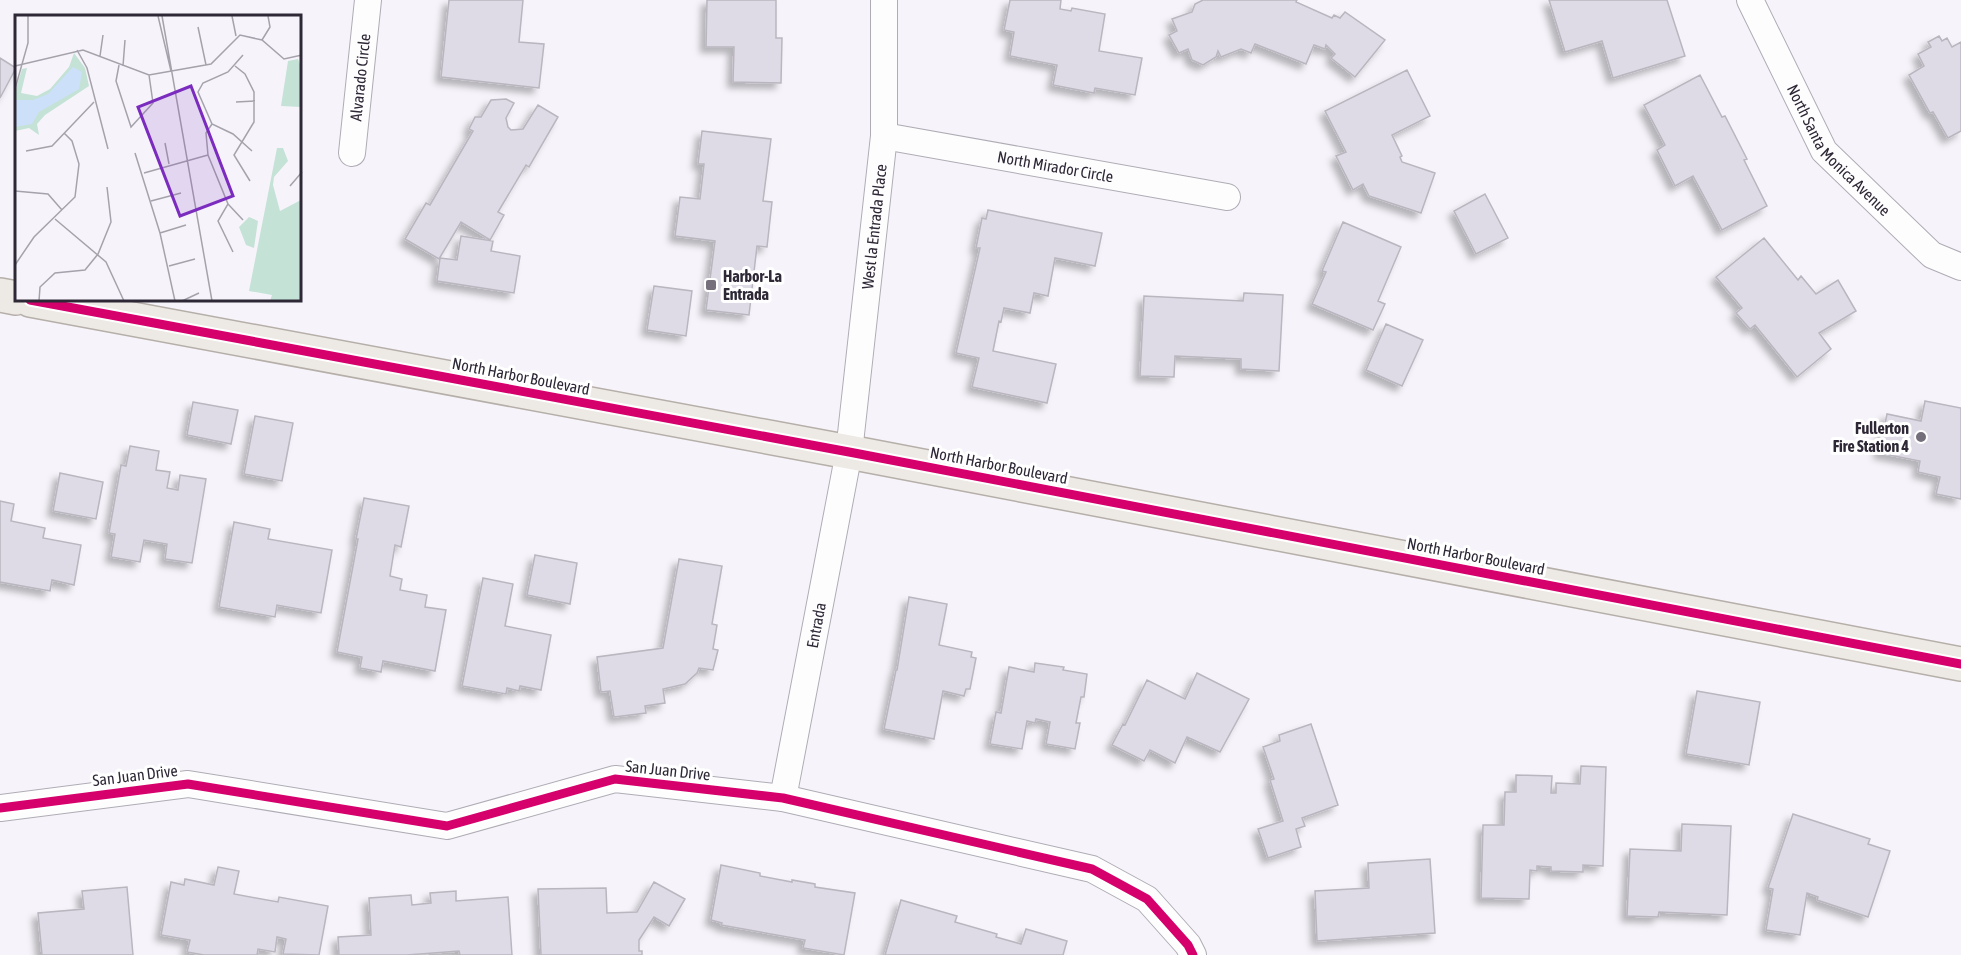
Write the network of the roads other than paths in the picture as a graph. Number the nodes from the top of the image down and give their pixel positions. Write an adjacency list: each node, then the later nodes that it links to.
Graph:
1 (368, 0): 5 (street, Alvarado Circle)
2 (884, 0): 4 (street, West la Entrada Place)
3 (1750, 0): 7 (street, North Santa Monica Avenue)
4 (884, 136): 6 (street, North Mirador Circle); 11 (street, West la Entrada Place)
5 (352, 153)
6 (1227, 197)
7 (1961, 267)
8 (0, 295): 9 (main road)
9 (15, 298)
10 (41, 302): 11 (main road, North Harbor Boulevard)
11 (849, 452): 12 (main road, North Harbor Boulevard); 13 (street, Entrada)
12 (1961, 664)
13 (783, 798): 14 (street, San Juan Drive); 15 (street, San Juan Drive)
14 (0, 808)
15 (1194, 955)

